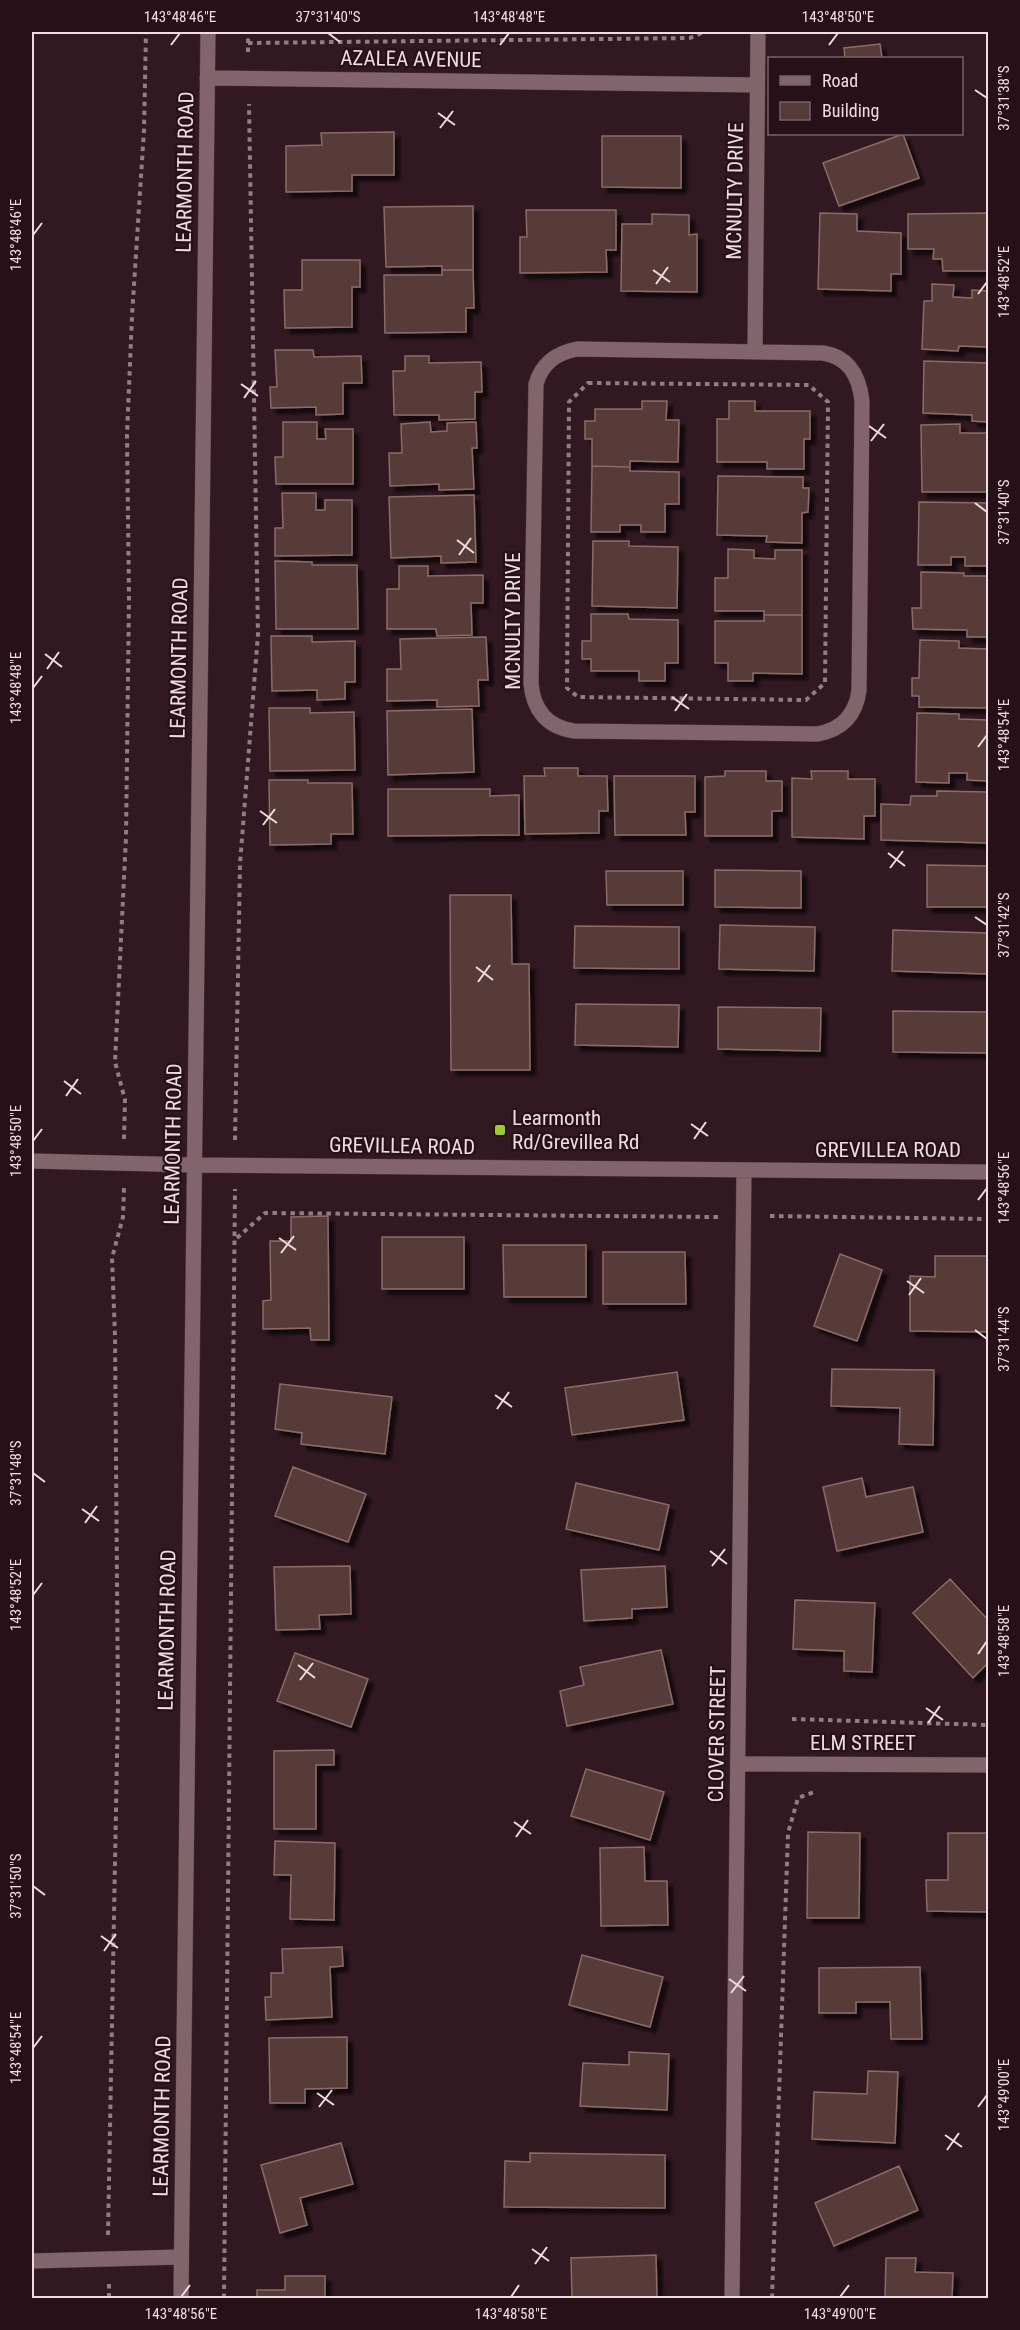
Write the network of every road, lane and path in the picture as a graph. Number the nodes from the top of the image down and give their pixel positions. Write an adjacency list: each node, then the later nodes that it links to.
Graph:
1 (146, 32): 12 (path)
2 (208, 32): 7 (street, LEARMONTH ROAD)
3 (248, 32): 6 (path)
4 (704, 32): 6 (path)
5 (758, 32): 9 (street, MCNULTY DRIVE)
6 (248, 43): 8 (path)
7 (207, 78): 8 (street, AZALEA AVENUE); 14 (street, LEARMONTH ROAD)
8 (249, 78): 9 (street, AZALEA AVENUE); 15 (path)
9 (758, 85): 10 (street, MCNULTY DRIVE)
10 (755, 350): 10 (street, MCNULTY DRIVE)
11 (828, 402): 11 (path)
12 (125, 1100)
13 (32, 1161): 14 (street, GREVILLEA ROAD)
14 (194, 1165): 15 (street, GREVILLEA ROAD); 28 (street, LEARMONTH ROAD)
15 (234, 1165): 16 (street, GREVILLEA ROAD); 21 (path)
16 (744, 1170): 17 (street, GREVILLEA ROAD); 18 (street, CLOVER STREET)
17 (988, 1172)
18 (743, 1216): 20 (path); 21 (path); 24 (street, CLOVER STREET)
19 (123, 1217): 27 (path)
20 (988, 1219)
21 (236, 1238): 33 (path)
22 (792, 1719): 23 (path)
23 (988, 1725)
24 (738, 1764): 25 (street, ELM STREET); 34 (street, CLOVER STREET)
25 (988, 1765)
26 (816, 1791): 35 (path)
27 (108, 2218)
28 (182, 2257): 29 (street); 32 (street, LEARMONTH ROAD)
29 (32, 2261)
30 (109, 2292): 31 (path)
31 (110, 2298)
32 (181, 2298)
33 (224, 2298)
34 (732, 2298)
35 (772, 2298)

